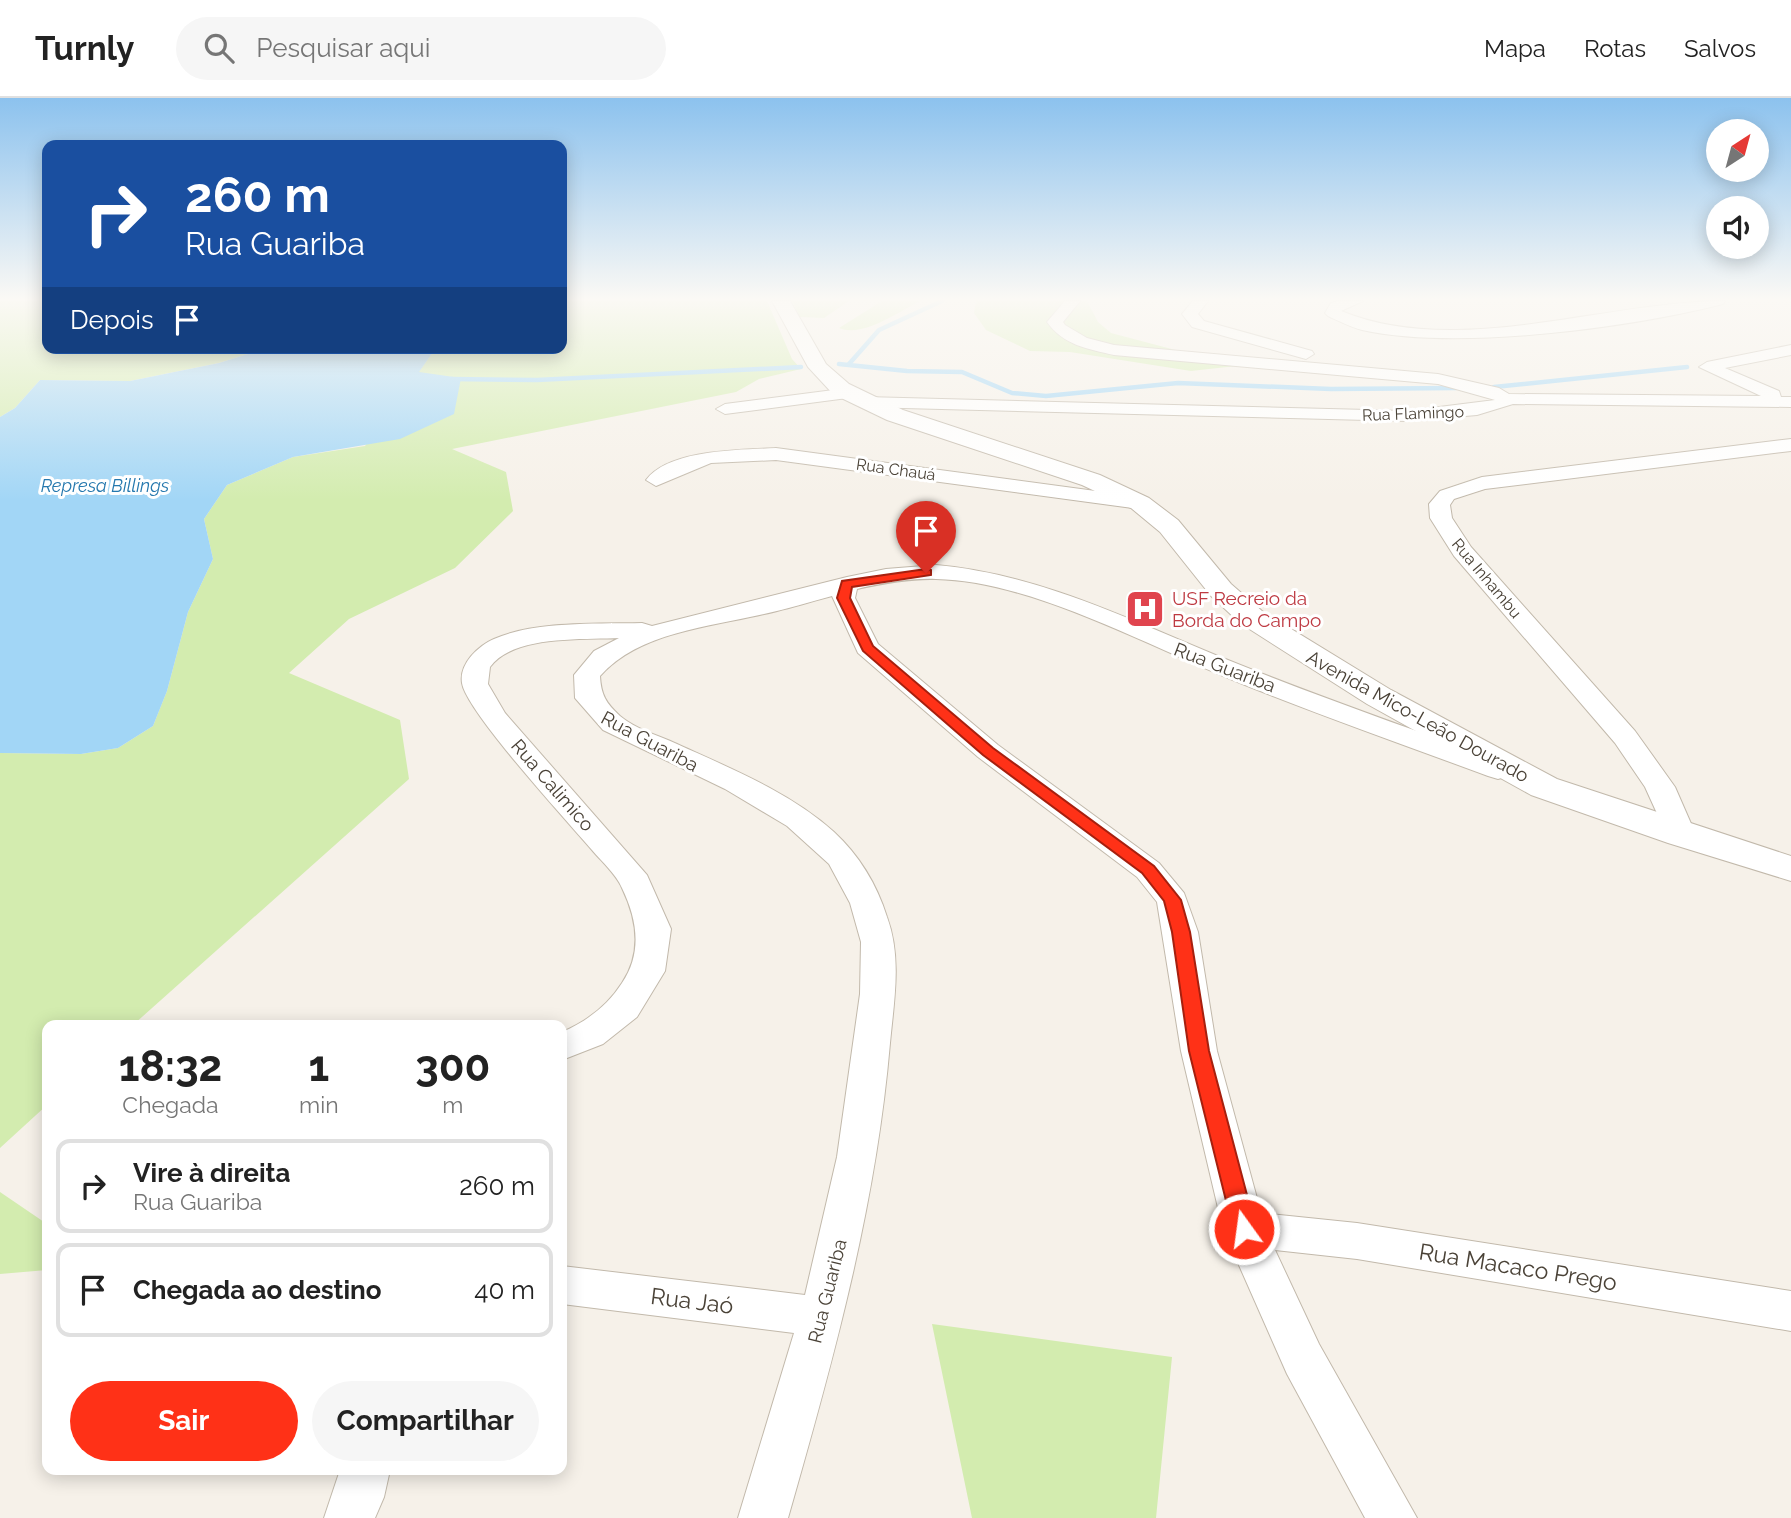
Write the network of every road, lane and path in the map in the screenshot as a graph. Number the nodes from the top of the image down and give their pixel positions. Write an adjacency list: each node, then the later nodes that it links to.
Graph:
1 (818, 367): 6 (street, Avenida Mico-Leão Dourado)
2 (1305, 367): 5 (street, Rua Flamingo)
3 (1368, 367): 5 (street)
4 (1708, 367): 8 (street)
5 (1412, 377): 7 (street, Rua Flamingo)
6 (857, 398): 7 (street, Rua Flamingo); 9 (street, Rua Flamingo); 12 (street, Avenida Mico-Leão Dourado)
7 (1506, 399): 8 (street)
8 (1790, 401)
9 (724, 409)
10 (1791, 445): 16 (street, Rua Inhambu)
11 (656, 481): 12 (street, Rua Chauá)
12 (1140, 503): 15 (street, Avenida Mico-Leão Dourado)
13 (846, 584): 14 (street, Rua Guariba); 15 (street, Rua Guariba); 19 (street)
14 (659, 629): 18 (street, Rua Calimico); 22 (street, Rua Guariba)
15 (1544, 787): 16 (street, Avenida Mico-Leão Dourado)
16 (1681, 835): 17 (street, Avenida Mico-Leão Dourado)
17 (1791, 869)
18 (567, 1045)
19 (1244, 1229): 21 (street, Rua Macaco Prego); 26 (street)
20 (567, 1286): 22 (street, Rua Jaó)
21 (1791, 1311)
22 (823, 1317): 25 (street, Rua Guariba)
23 (364, 1475): 24 (street)
24 (349, 1518)
25 (763, 1518)
26 (1392, 1518)

